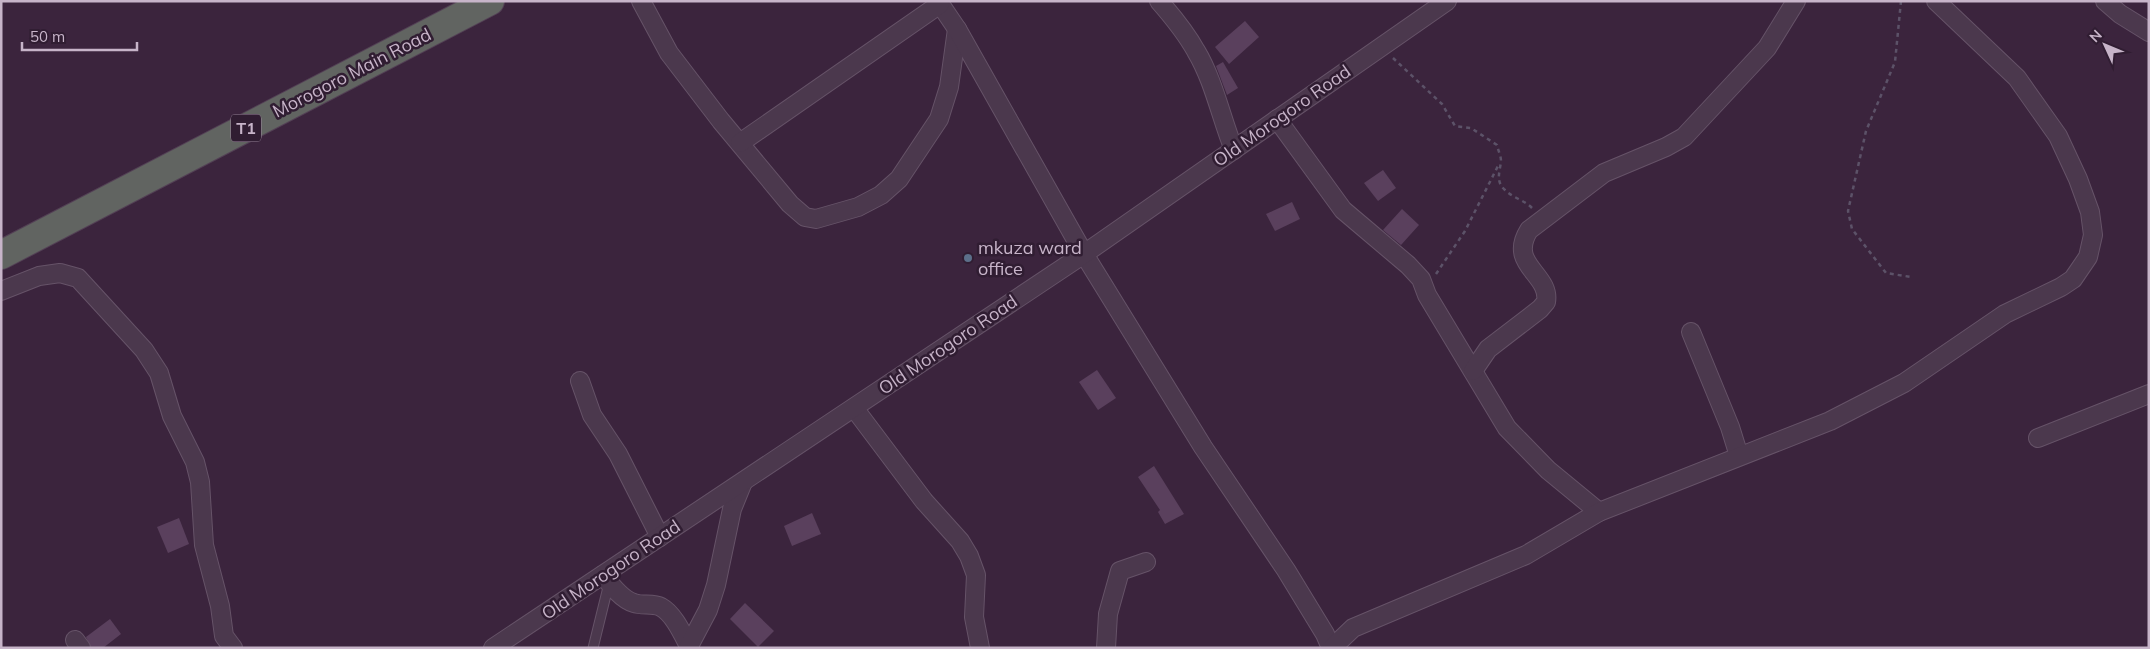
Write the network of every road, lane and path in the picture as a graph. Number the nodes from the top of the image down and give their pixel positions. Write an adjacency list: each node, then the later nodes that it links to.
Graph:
1 (490, 1): 19 (highway, Morogoro Main Road / T1)
2 (641, 1): 14 (street)
3 (1159, 1): 15 (street)
4 (1447, 1): 12 (street, Old Morogoro Road)
5 (1796, 1): 17 (street)
6 (1901, 1): 20 (path)
7 (1936, 1): 29 (street)
8 (2104, 1): 11 (street)
9 (939, 3): 10 (street); 14 (street)
10 (957, 29): 14 (street); 18 (street)
11 (2149, 32)
12 (1381, 47): 13 (street, Old Morogoro Road); 16 (path)
13 (1277, 119): 15 (street, Old Morogoro Road); 21 (street)
14 (740, 143)
15 (1234, 150): 18 (street, Old Morogoro Road)
16 (1501, 159): 17 (path); 21 (path)
17 (1539, 220): 24 (street)
18 (1084, 254): 27 (street, Old Morogoro Road); 35 (street)
19 (1, 255)
20 (1911, 277)
21 (1425, 289): 24 (street)
22 (1, 291): 36 (street)
23 (1691, 332): 29 (street)
24 (1473, 371): 31 (street)
25 (580, 381): 32 (street)
26 (2149, 394): 28 (street)
27 (854, 408): 30 (street, Old Morogoro Road); 40 (street)
28 (2038, 438)
29 (1739, 456): 31 (street)
30 (743, 482): 32 (street, Old Morogoro Road); 37 (street)
31 (1599, 512): 35 (street)
32 (660, 537): 34 (street, Old Morogoro Road)
33 (1146, 562): 41 (street)
34 (606, 578): 37 (street); 38 (street, Old Morogoro Road); 39 (lane)
35 (1329, 643)
36 (225, 644)
37 (689, 647)
38 (493, 648)
39 (593, 648)
40 (980, 648)
41 (1106, 648)

